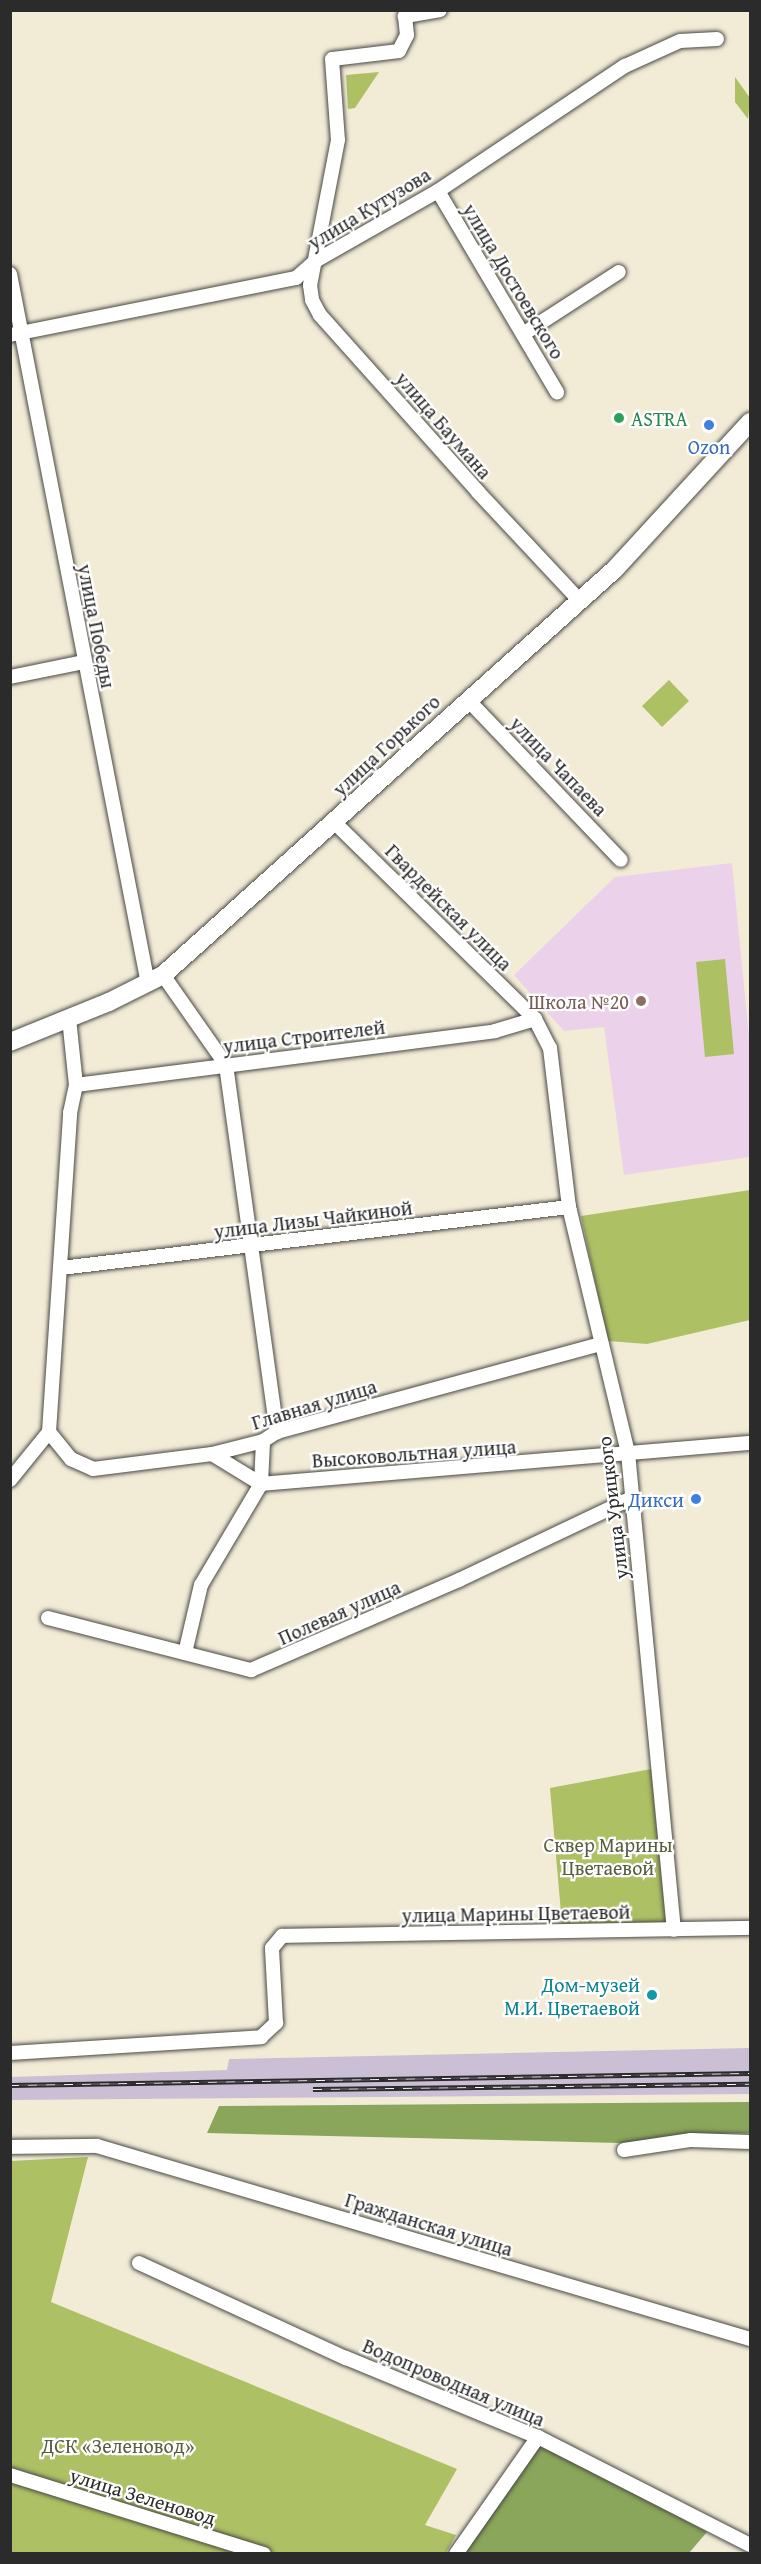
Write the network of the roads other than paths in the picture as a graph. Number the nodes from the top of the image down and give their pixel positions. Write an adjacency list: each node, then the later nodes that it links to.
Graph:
1 (440, 10): 4 (street, улица Баумана)
2 (717, 39): 3 (street, улица Кутузова)
3 (438, 191): 4 (street, улица Кутузова); 8 (street, улица Достоевского)
4 (317, 260): 7 (street, улица Кутузова); 11 (street, улица Баумана)
5 (619, 272): 8 (street)
6 (10, 274): 7 (street, улица Победы)
7 (16, 333): 12 (street, улица Победы)
8 (523, 334): 9 (street, улица Достоевского)
9 (557, 392)
10 (750, 422): 11 (main road, улица Горького)
11 (580, 601): 14 (main road, улица Горького)
12 (84, 662): 13 (street); 17 (street, улица Победы)
13 (10, 677)
14 (468, 700): 15 (main road, улица Горького); 16 (street, улица Чапаева)
15 (335, 823): 17 (main road, улица Горького); 19 (street, Гвардейская улица)
16 (621, 860)
17 (156, 979): 18 (main road, улица Горького); 21 (street)
18 (69, 1018): 20 (main road, улица Горького); 22 (street)
19 (535, 1019): 21 (street, улица Строителей); 23 (street, улица Урицкого)
20 (10, 1042)
21 (226, 1065): 22 (street, улица Строителей); 24 (street)
22 (76, 1085): 25 (street)
23 (569, 1207): 24 (street, улица Лизы Чайкиной); 26 (street, улица Урицкого)
24 (251, 1247): 25 (street, улица Лизы Чайкиной); 27 (street)
25 (61, 1268): 28 (street)
26 (601, 1344): 27 (street, Главная улица); 32 (street, улица Урицкого)
27 (277, 1431): 29 (street, Главная улица)
28 (48, 1432): 31 (street, Главная улица); 33 (street)
29 (263, 1441): 31 (street, Главная улица); 34 (street)
30 (750, 1443): 32 (street)
31 (212, 1454): 34 (street)
32 (628, 1454): 34 (street, Высоковольтная улица); 35 (street, улица Урицкого)
33 (10, 1480)
34 (261, 1484): 37 (street)
35 (633, 1497): 37 (street, Полевая улица); 39 (street, улица Урицкого)
36 (48, 1617): 37 (street, Полевая улица)
37 (185, 1653)
38 (750, 1928): 39 (street, улица Марины Цветаевой)
39 (674, 1930): 40 (street, улица Марины Цветаевой)
40 (10, 2053)
41 (750, 2142): 43 (street)
42 (10, 2147): 45 (street, Гражданская улица)
43 (624, 2150)
44 (139, 2263): 46 (street, Водопроводная улица)
45 (750, 2338)
46 (538, 2437): 48 (street, Водопроводная улица); 50 (street)
47 (10, 2475): 49 (street, улица Зеленовод)
48 (750, 2545)
49 (264, 2553)
50 (456, 2553)

